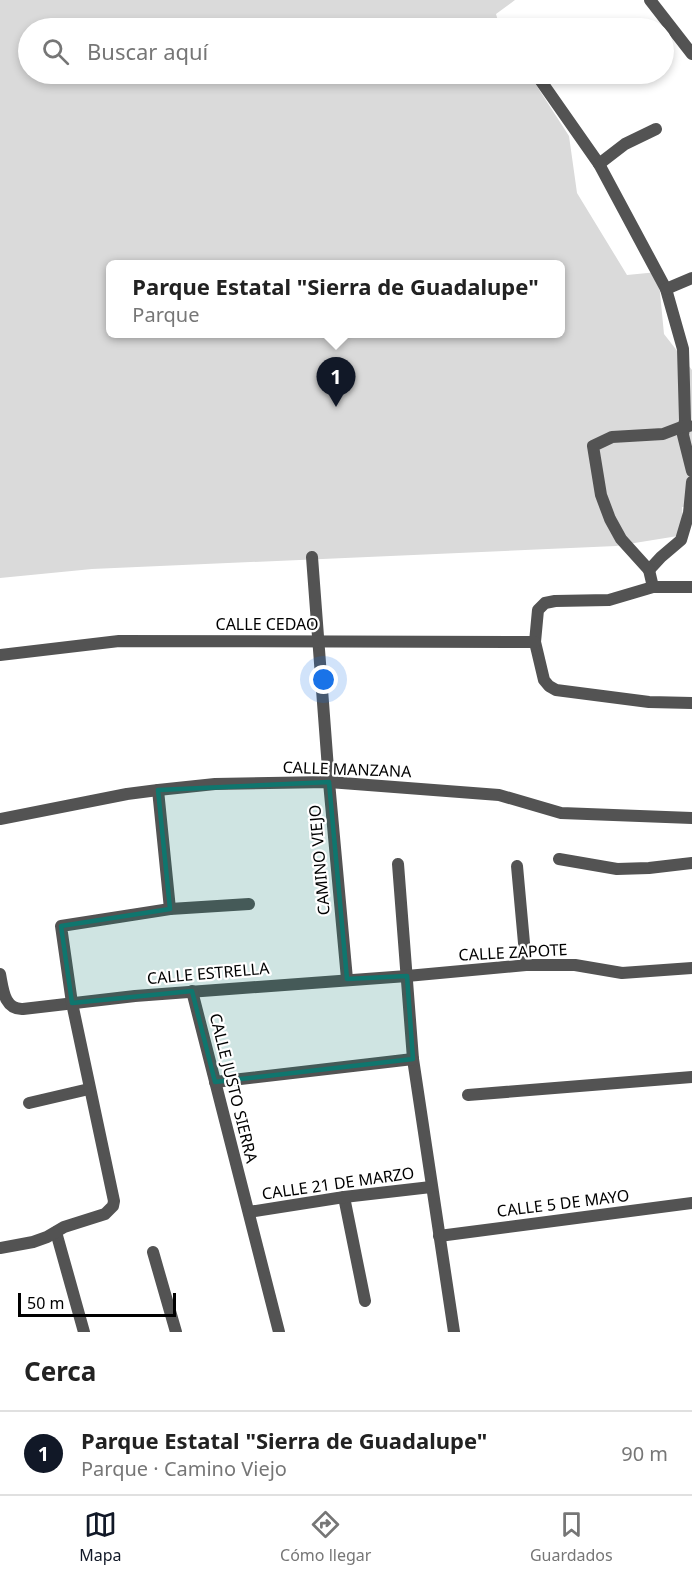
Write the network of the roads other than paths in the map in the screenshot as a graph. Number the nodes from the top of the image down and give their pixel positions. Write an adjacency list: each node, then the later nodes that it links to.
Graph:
1 (650, 0): 2 (street)
2 (664, 18)
3 (674, 31): 4 (street)
4 (692, 54)
5 (543, 84): 7 (street)
6 (656, 129): 7 (street)
7 (599, 164): 9 (street)
8 (692, 278): 9 (street)
9 (666, 290): 10 (street)
10 (688, 426): 11 (street); 16 (street)
11 (692, 471)
12 (692, 482): 14 (street)
13 (692, 532): 14 (street)
14 (681, 540): 16 (street)
15 (312, 557): 19 (street, CAMINO VIEJO)
16 (649, 570): 17 (street)
17 (652, 587): 18 (street); 20 (street)
18 (692, 587)
19 (319, 641): 20 (street, CALLE CEDAO); 21 (street, CALLE CEDAO); 23 (street, CAMINO VIEJO)
20 (535, 642): 22 (street)
21 (0, 655)
22 (692, 703)
23 (329, 782): 24 (street, CALLE MANZANA); 25 (street, CALLE MANZANA); 37 (street, CAMINO VIEJO)
24 (158, 790): 26 (street, CALLE MANZANA); 32 (street)
25 (692, 818)
26 (0, 819)
27 (559, 859): 29 (street)
28 (398, 864): 36 (street)
29 (692, 864)
30 (517, 866): 33 (street)
31 (249, 904): 32 (street)
32 (170, 909): 39 (street)
33 (526, 965): 34 (street, CALLE ZAPOTE); 36 (street, CALLE ZAPOTE)
34 (692, 968)
35 (0, 974): 39 (street, CALLE ESTRELLA)
36 (407, 976): 37 (street, CALLE ESTRELLA); 40 (street)
37 (347, 979): 38 (street, CALLE ESTRELLA)
38 (192, 991): 39 (street, CALLE ESTRELLA); 42 (street, CALLE JUSTO SIERRA)
39 (72, 1002): 43 (street)
40 (413, 1059): 42 (street); 46 (street)
41 (692, 1077): 44 (street)
42 (215, 1082): 49 (street, CALLE JUSTO SIERRA)
43 (89, 1089): 45 (street); 50 (street)
44 (468, 1095)
45 (29, 1102)
46 (431, 1187): 47 (street, CALLE 21 DE MARZO); 51 (street)
47 (344, 1197): 49 (street, CALLE 21 DE MARZO); 54 (street)
48 (692, 1203): 51 (street, CALLE 5 DE MAYO)
49 (249, 1212): 57 (street, CALLE JUSTO SIERRA)
50 (56, 1232): 52 (street); 55 (street)
51 (439, 1236): 58 (street)
52 (0, 1248)
53 (153, 1252): 56 (street)
54 (365, 1301)
55 (84, 1332)
56 (176, 1332)
57 (279, 1332)
58 (454, 1332)

